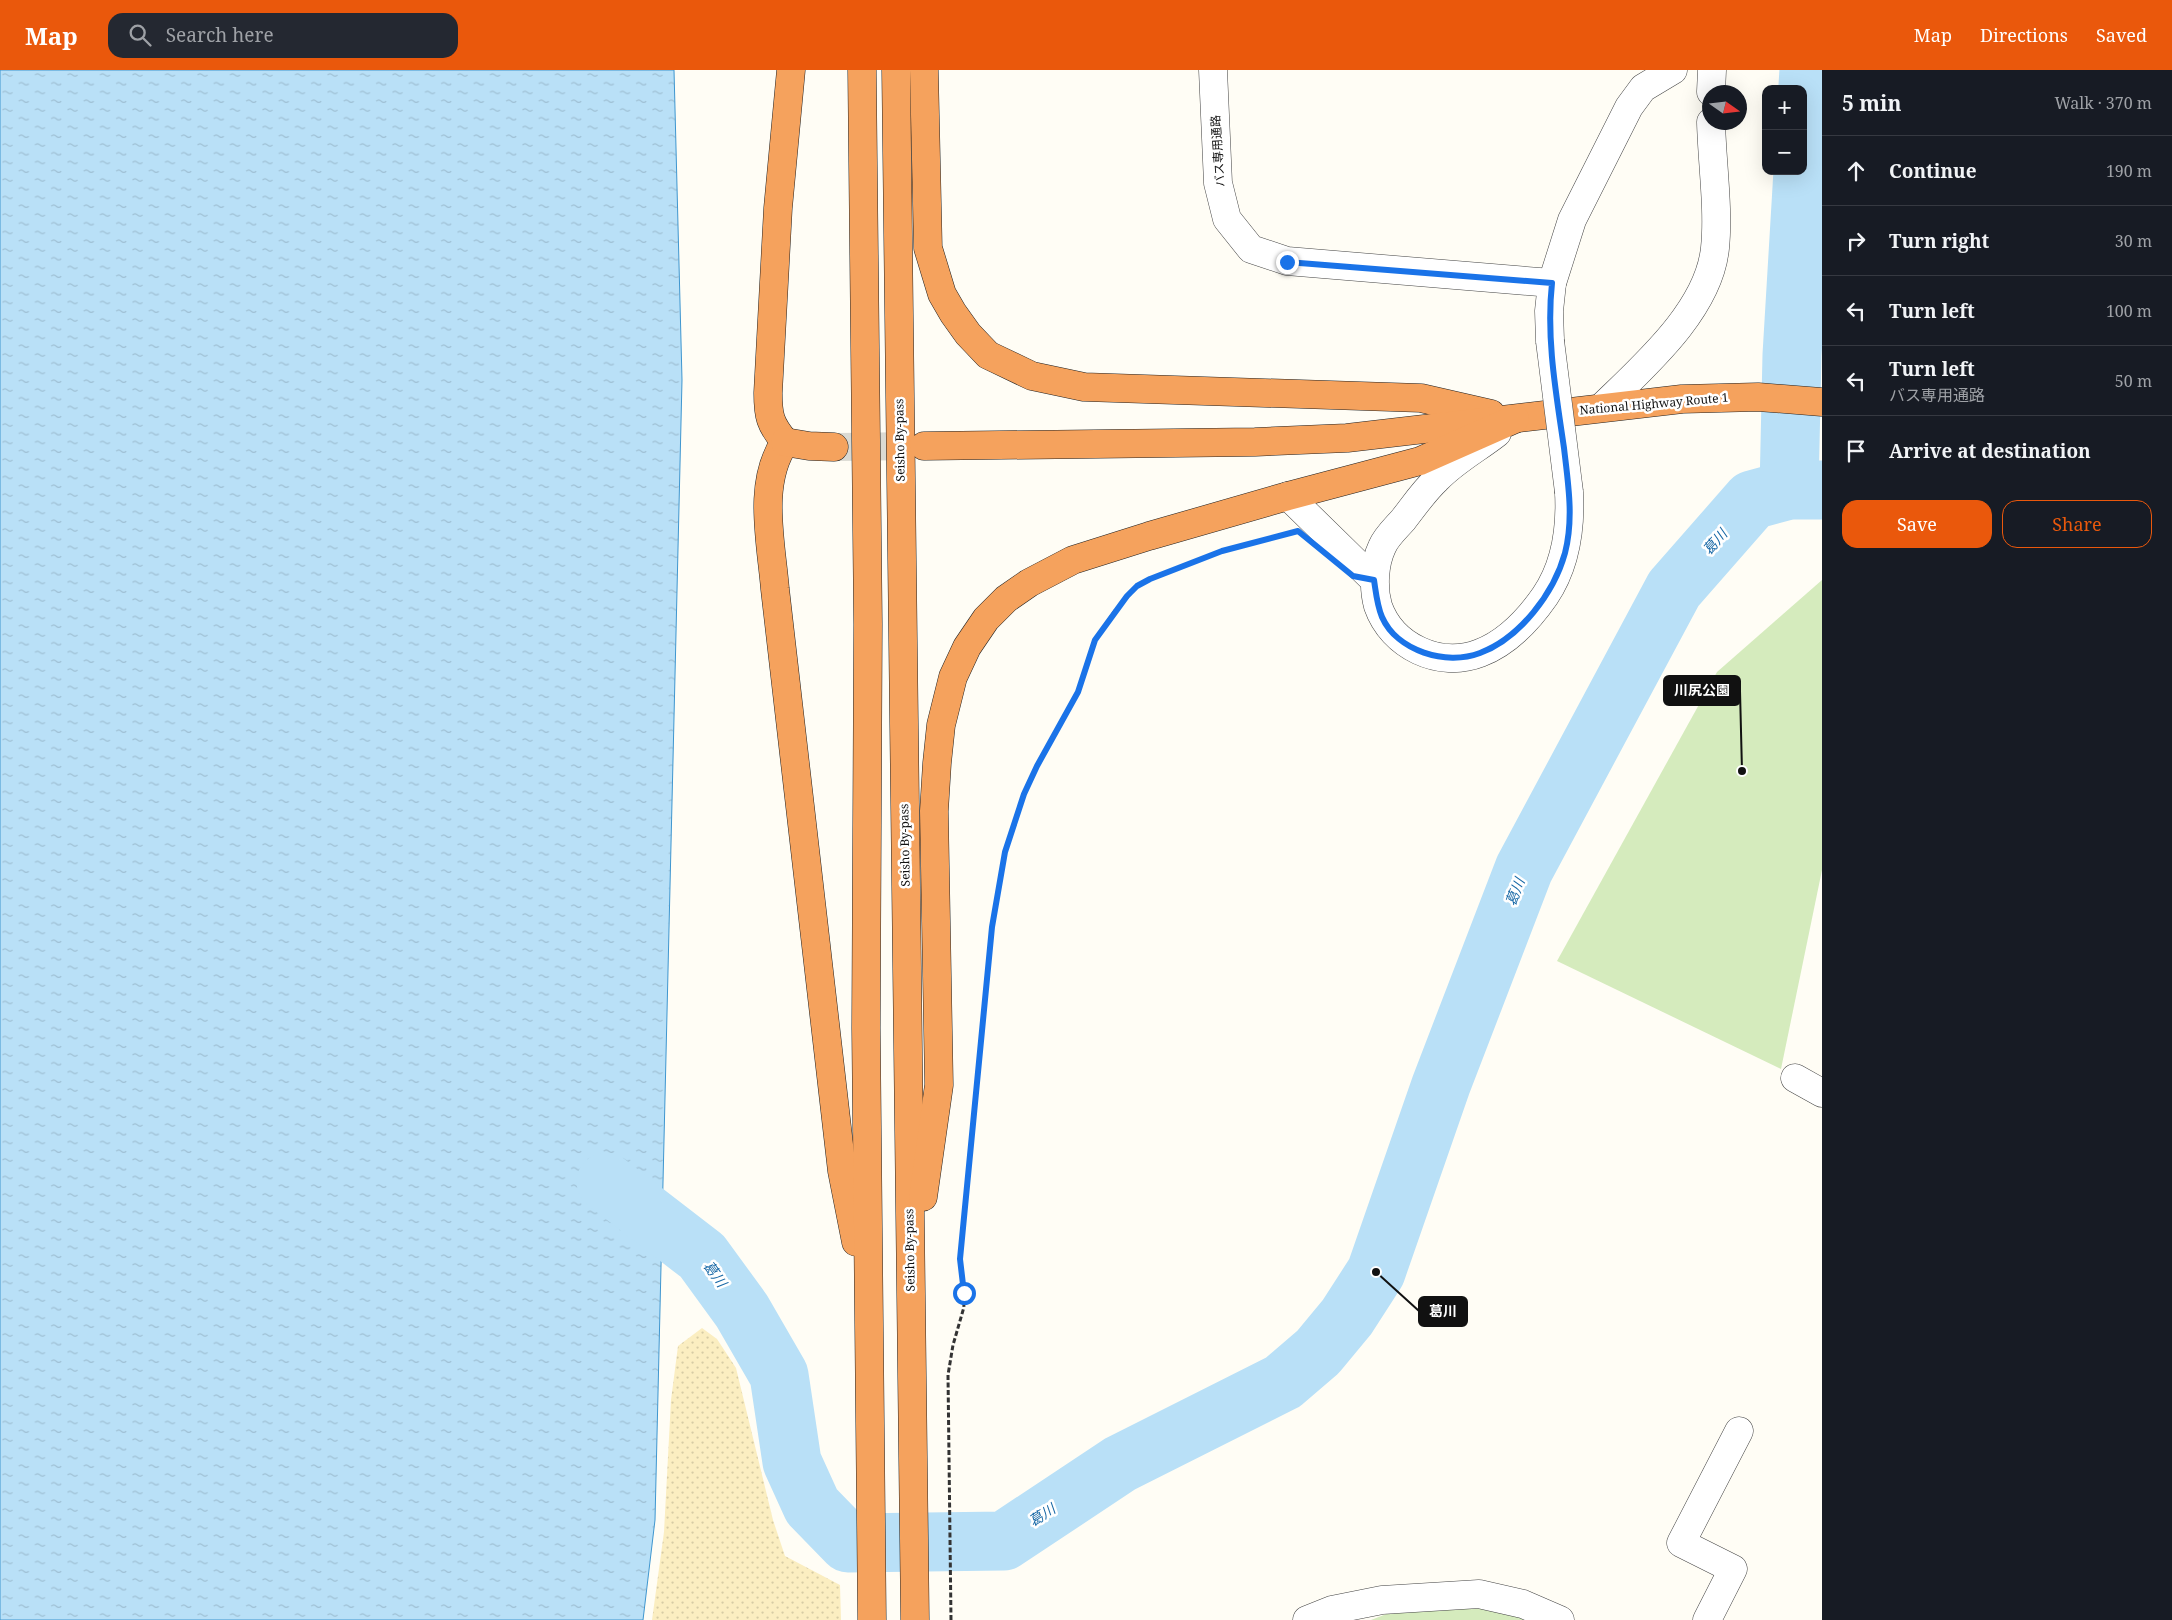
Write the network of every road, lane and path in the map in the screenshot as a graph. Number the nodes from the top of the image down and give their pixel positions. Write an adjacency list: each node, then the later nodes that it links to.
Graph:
1 (791, 70): 14 (highway)
2 (862, 70): 23 (highway)
3 (896, 70): 22 (highway, Seisho By-pass)
4 (924, 70): 13 (highway)
5 (1213, 70): 10 (street, バス専用通路)
6 (1673, 70): 10 (street)
7 (1712, 70): 8 (street)
8 (1711, 85)
9 (1711, 130): 12 (street)
10 (1552, 283): 19 (street, bridge)
11 (1822, 402): 12 (highway, National Highway Route 1)
12 (1602, 407): 13 (highway, National Highway Route 1)
13 (1515, 419): 16 (highway); 17 (highway); 19 (street)
14 (785, 442): 15 (highway); 23 (highway)
15 (834, 446)
16 (924, 446)
17 (1288, 496): 19 (street); 22 (highway)
18 (1288, 534): 27 (path)
19 (1374, 580)
20 (1795, 1078): 21 (street)
21 (1822, 1093)
22 (910, 1284): 26 (highway, Seisho By-pass)
23 (869, 1307): 25 (highway)
24 (1739, 1431): 30 (street)
25 (872, 1620)
26 (915, 1620)
27 (950, 1620)
28 (1307, 1620): 29 (street)
29 (1560, 1620)
30 (1707, 1620)

